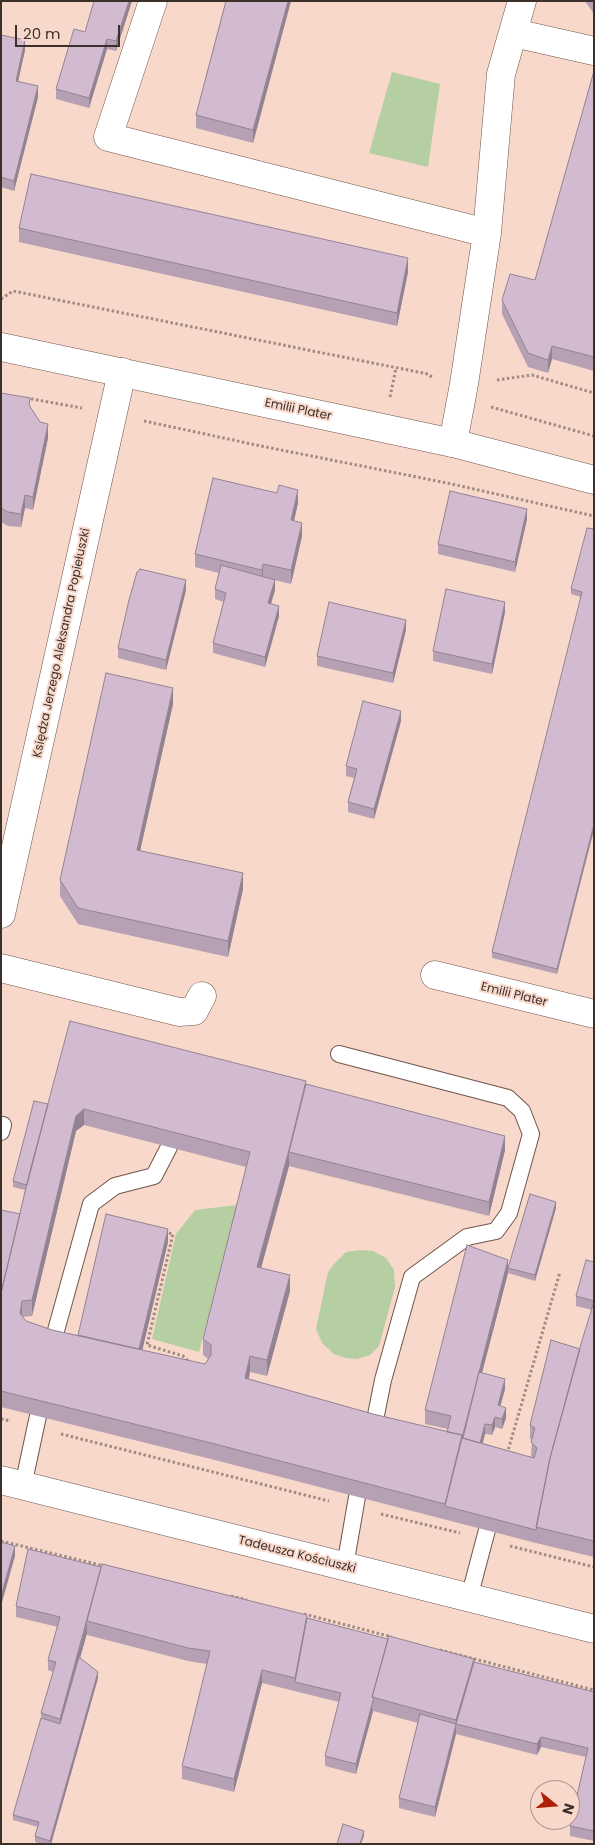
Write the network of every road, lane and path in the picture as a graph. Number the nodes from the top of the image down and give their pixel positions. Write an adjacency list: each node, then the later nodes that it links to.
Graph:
1 (153, 1): 5 (street)
2 (522, 1): 3 (street)
3 (514, 33): 4 (street); 5 (street)
4 (594, 51)
5 (487, 233): 9 (street)
6 (1, 299): 9 (path)
7 (1, 347): 8 (street, Emilii Plater)
8 (122, 372): 12 (street, Księdza Jerzego Aleksandra Popiełuszki); 14 (street, Emilii Plater)
9 (463, 392): 10 (path); 13 (path); 14 (street)
10 (594, 393)
11 (20, 396): 12 (path)
12 (113, 414): 16 (path); 17 (street, Księdza Jerzego Aleksandra Popiełuszki)
13 (594, 436)
14 (453, 443): 15 (street, Emilii Plater)
15 (594, 480)
16 (594, 516)
17 (1, 914)
18 (1, 968): 20 (street)
19 (435, 975): 21 (street, Emilii Plater)
20 (202, 996)
21 (594, 1014)
22 (339, 1054): 30 (lane)
23 (169, 1147): 26 (lane)
24 (155, 1230): 27 (path)
25 (560, 1272): 31 (path)
26 (52, 1346)
27 (193, 1366)
28 (1, 1419): 29 (path)
29 (36, 1422): 32 (lane); 33 (path)
30 (373, 1430)
31 (505, 1462)
32 (12, 1483): 37 (street, Tadeusza Kościuszki)
33 (356, 1502): 34 (path); 37 (lane)
34 (486, 1535): 38 (path); 40 (lane)
35 (1, 1541): 36 (path)
36 (107, 1566)
37 (345, 1566): 40 (street, Tadeusza Kościuszki)
38 (594, 1567)
39 (231, 1596): 41 (path)
40 (469, 1598): 43 (street, Tadeusza Kościuszki)
41 (249, 1600)
42 (296, 1612): 44 (path)
43 (594, 1629)
44 (398, 1639)
45 (435, 1648): 46 (path)
46 (594, 1690)

